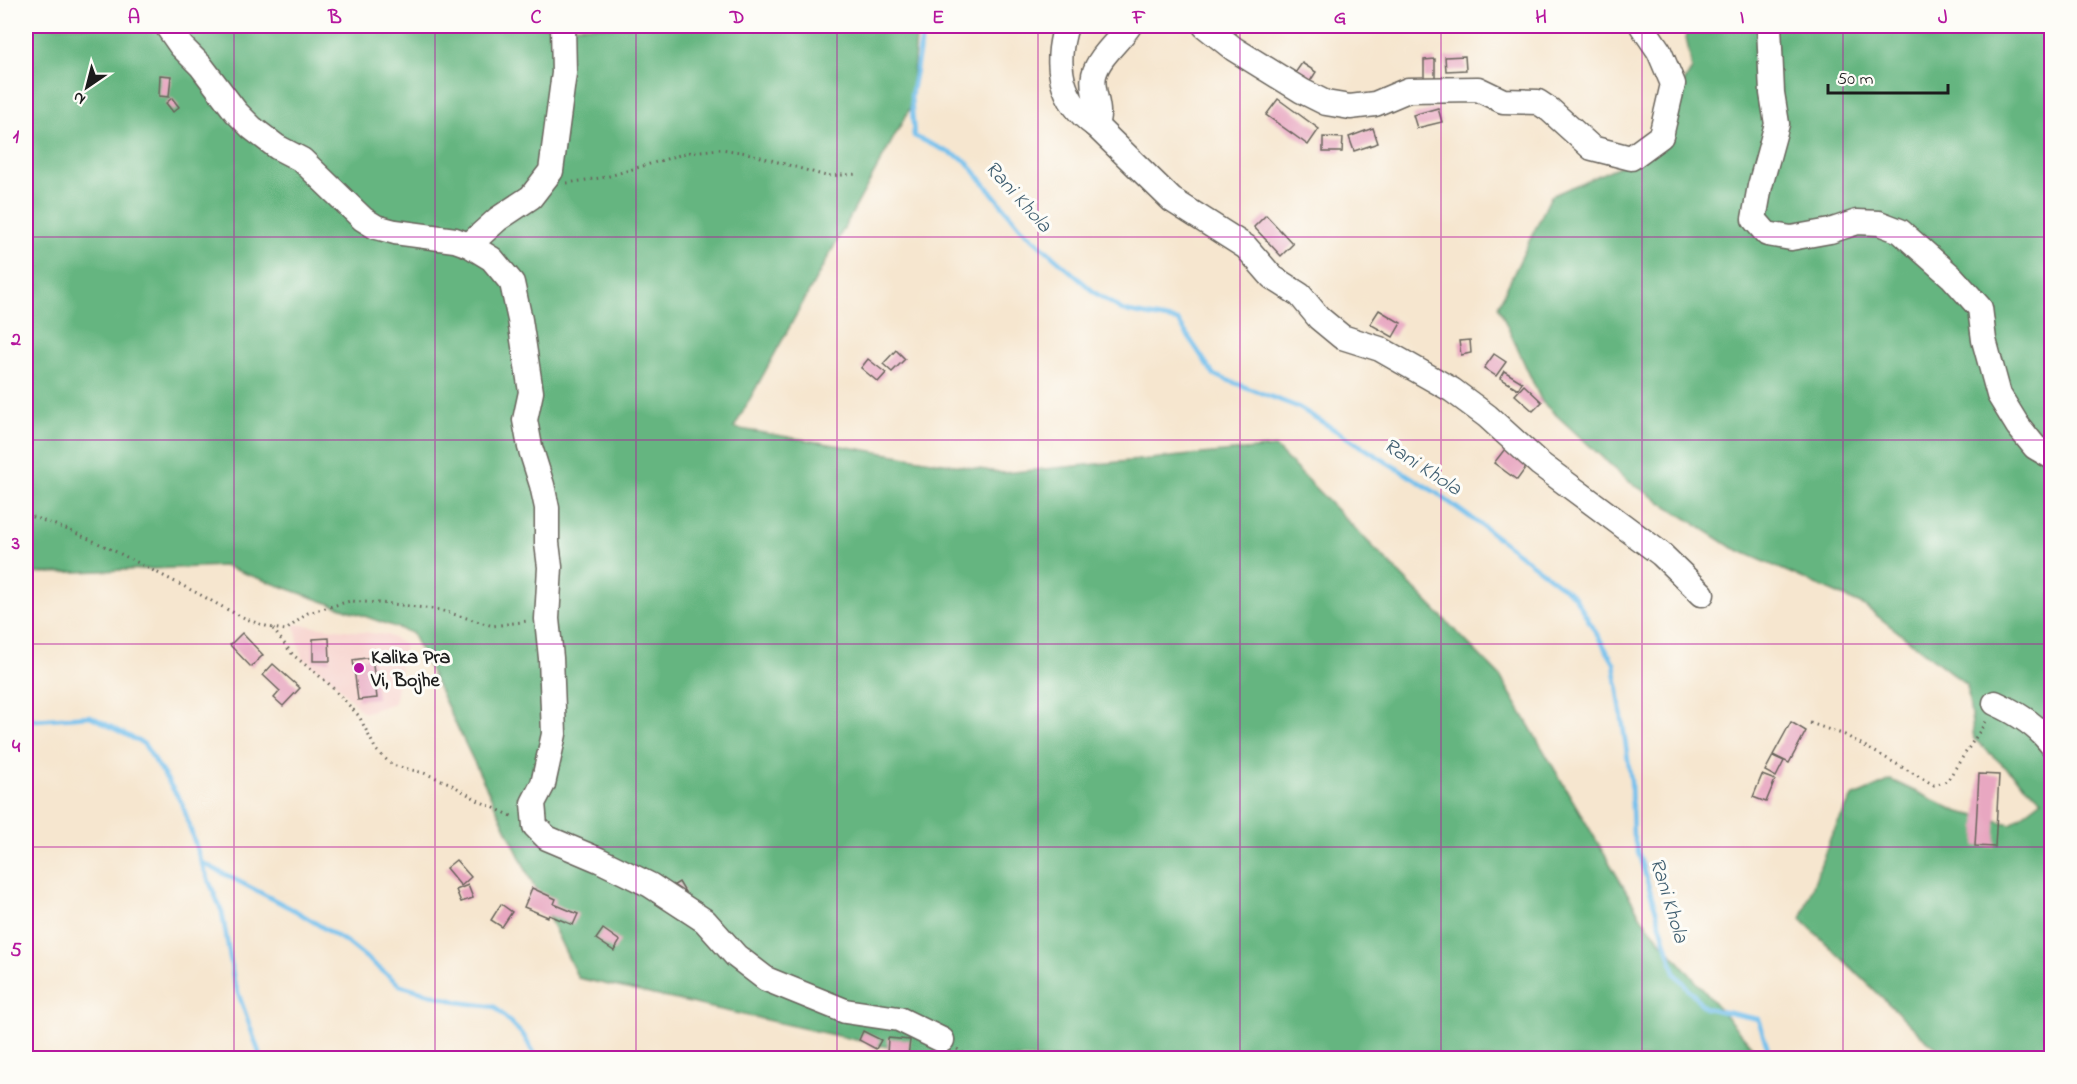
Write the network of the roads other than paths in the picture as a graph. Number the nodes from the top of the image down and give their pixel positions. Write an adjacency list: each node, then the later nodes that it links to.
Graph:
1 (167, 26): 9 (street)
2 (563, 26): 9 (street)
3 (1066, 26): 8 (street)
4 (1129, 26): 8 (street)
5 (1205, 26): 6 (street)
6 (1642, 26)
7 (1769, 26): 10 (street)
8 (1095, 125): 11 (street)
9 (469, 245): 14 (street)
10 (2052, 457)
11 (1702, 594)
12 (1995, 703): 13 (street)
13 (2052, 745)
14 (942, 1040)

